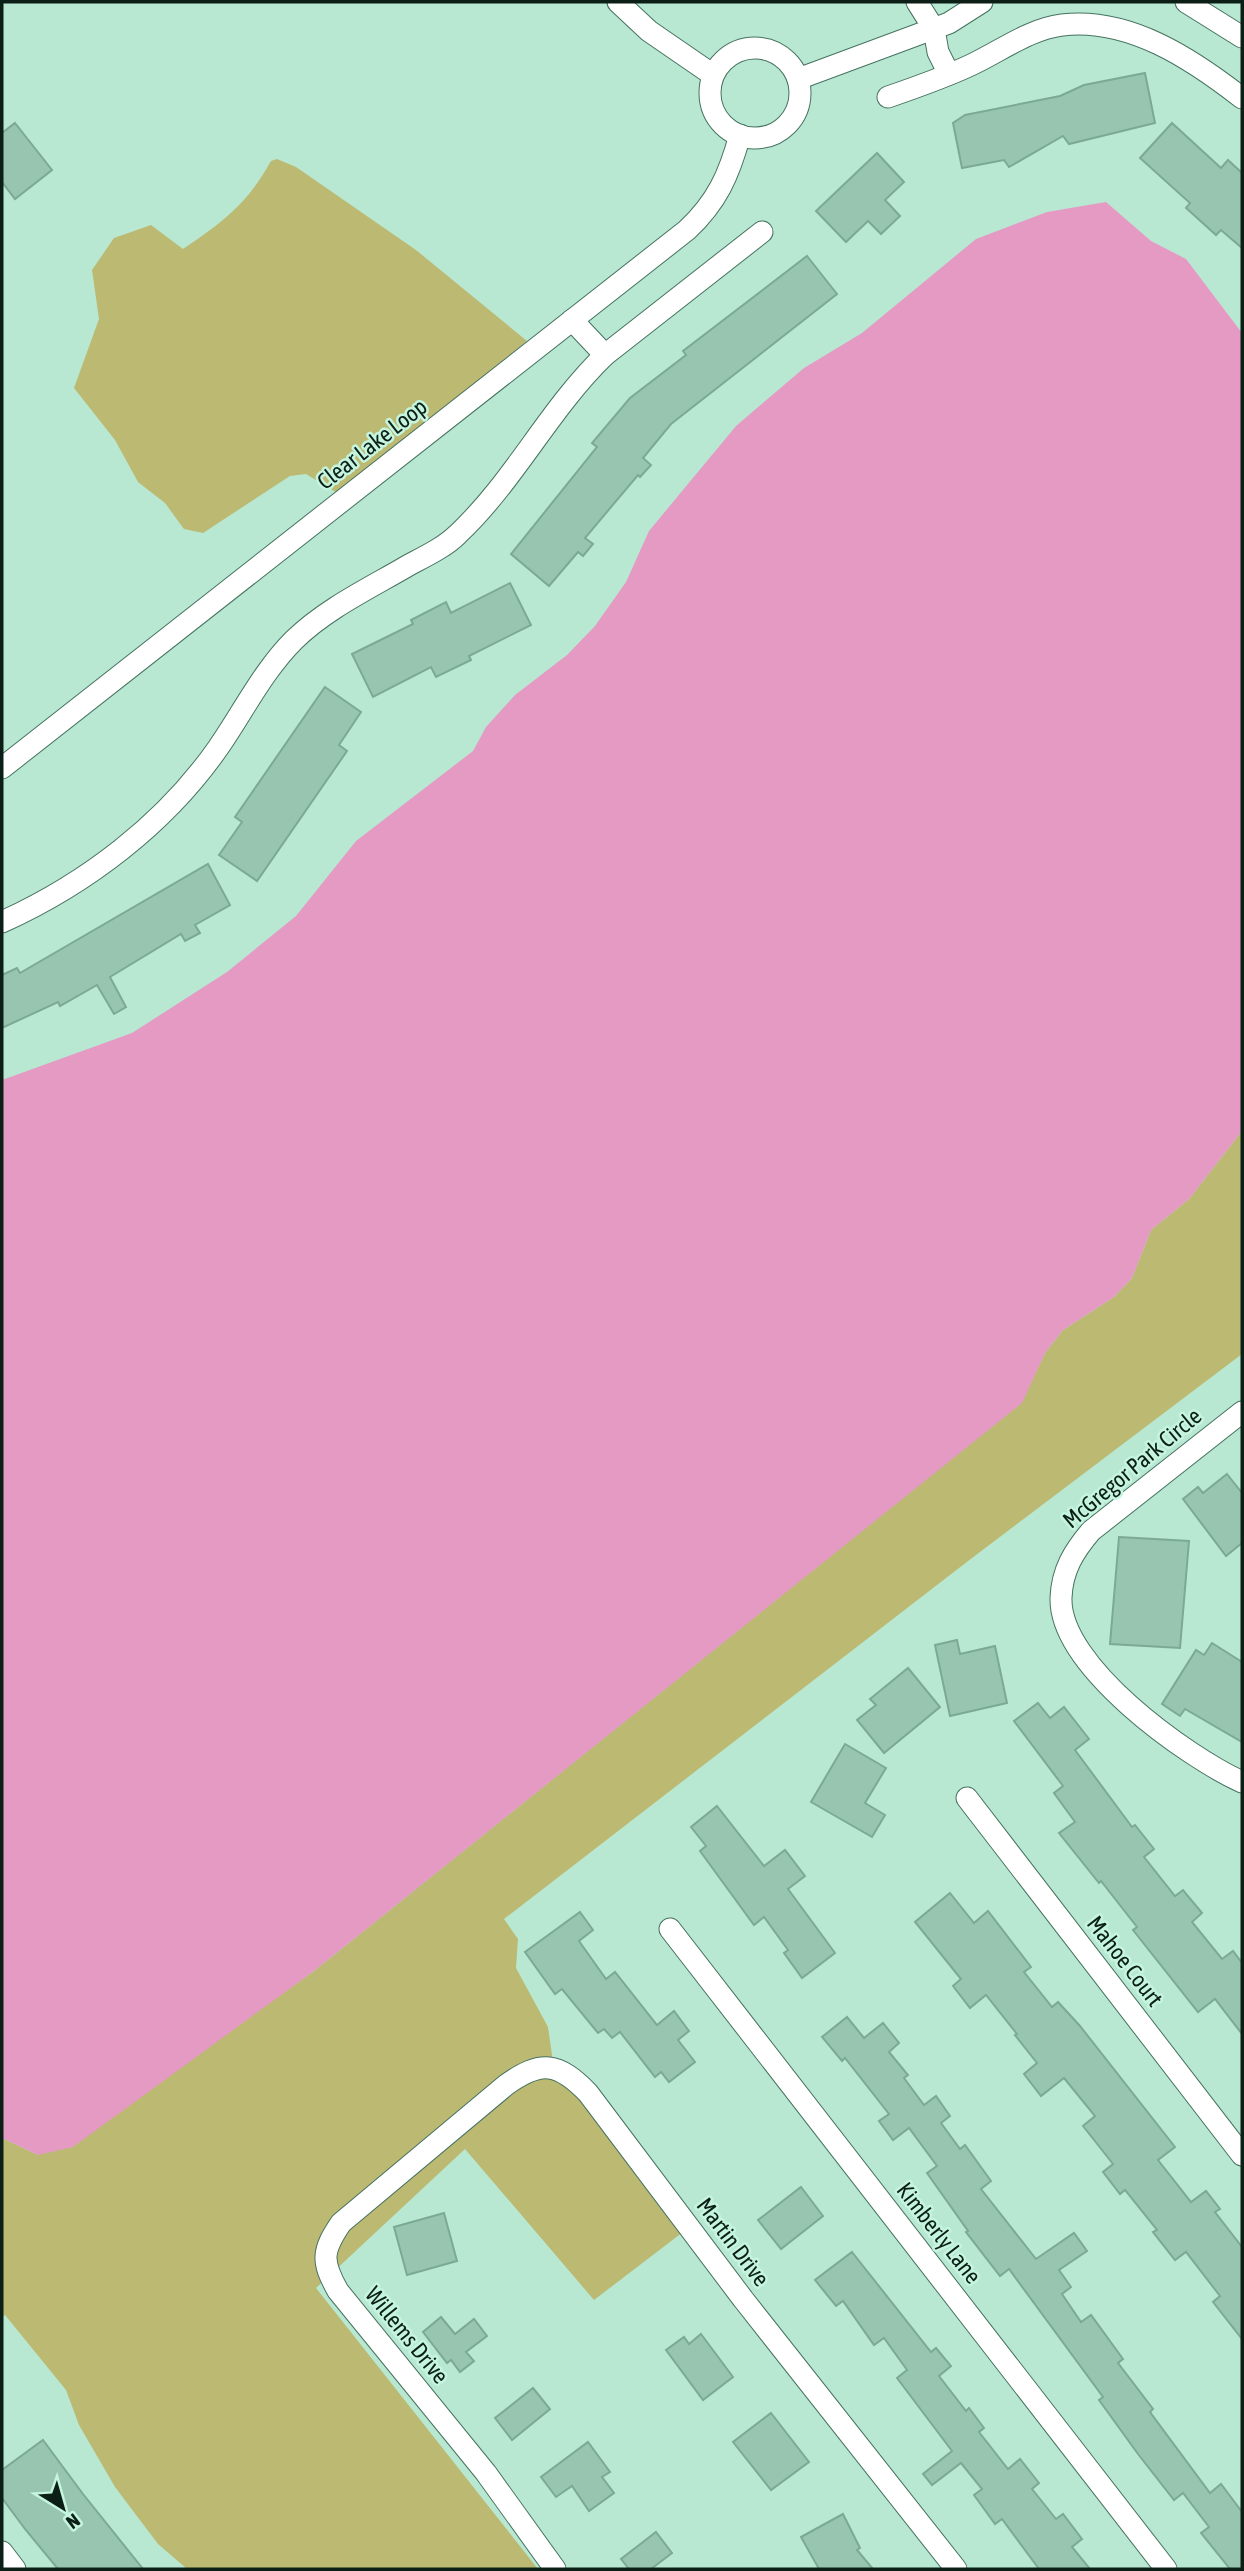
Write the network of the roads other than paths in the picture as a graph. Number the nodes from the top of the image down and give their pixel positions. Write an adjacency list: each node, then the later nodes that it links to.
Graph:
1 (618, 2): 7 (street)
2 (917, 2): 5 (street)
3 (982, 2): 5 (street)
4 (1186, 2): 6 (street)
5 (934, 29): 8 (street); 9 (street)
6 (1242, 37)
7 (713, 75): 9 (street); 12 (street)
8 (949, 75): 10 (street); 11 (street)
9 (798, 79): 12 (street)
10 (888, 97)
11 (1242, 98)
12 (740, 135): 14 (street, Clear Lake Loop)
13 (762, 232): 15 (street)
14 (572, 320): 15 (street); 16 (street, Clear Lake Loop)
15 (605, 355): 17 (street)
16 (2, 768)
17 (2, 922)
18 (1242, 1412): 19 (street, McGregor Park Circle)
19 (1242, 1783)
20 (967, 1798): 23 (street, Mahoe Court)
21 (670, 1929): 28 (street, Kimberly Lane)
22 (435, 2144): 26 (street, Willems Drive); 27 (street, Martin Drive)
23 (1242, 2155)
24 (2, 2552): 25 (street)
25 (15, 2569)
26 (555, 2569)
27 (956, 2569)
28 (1166, 2569)

